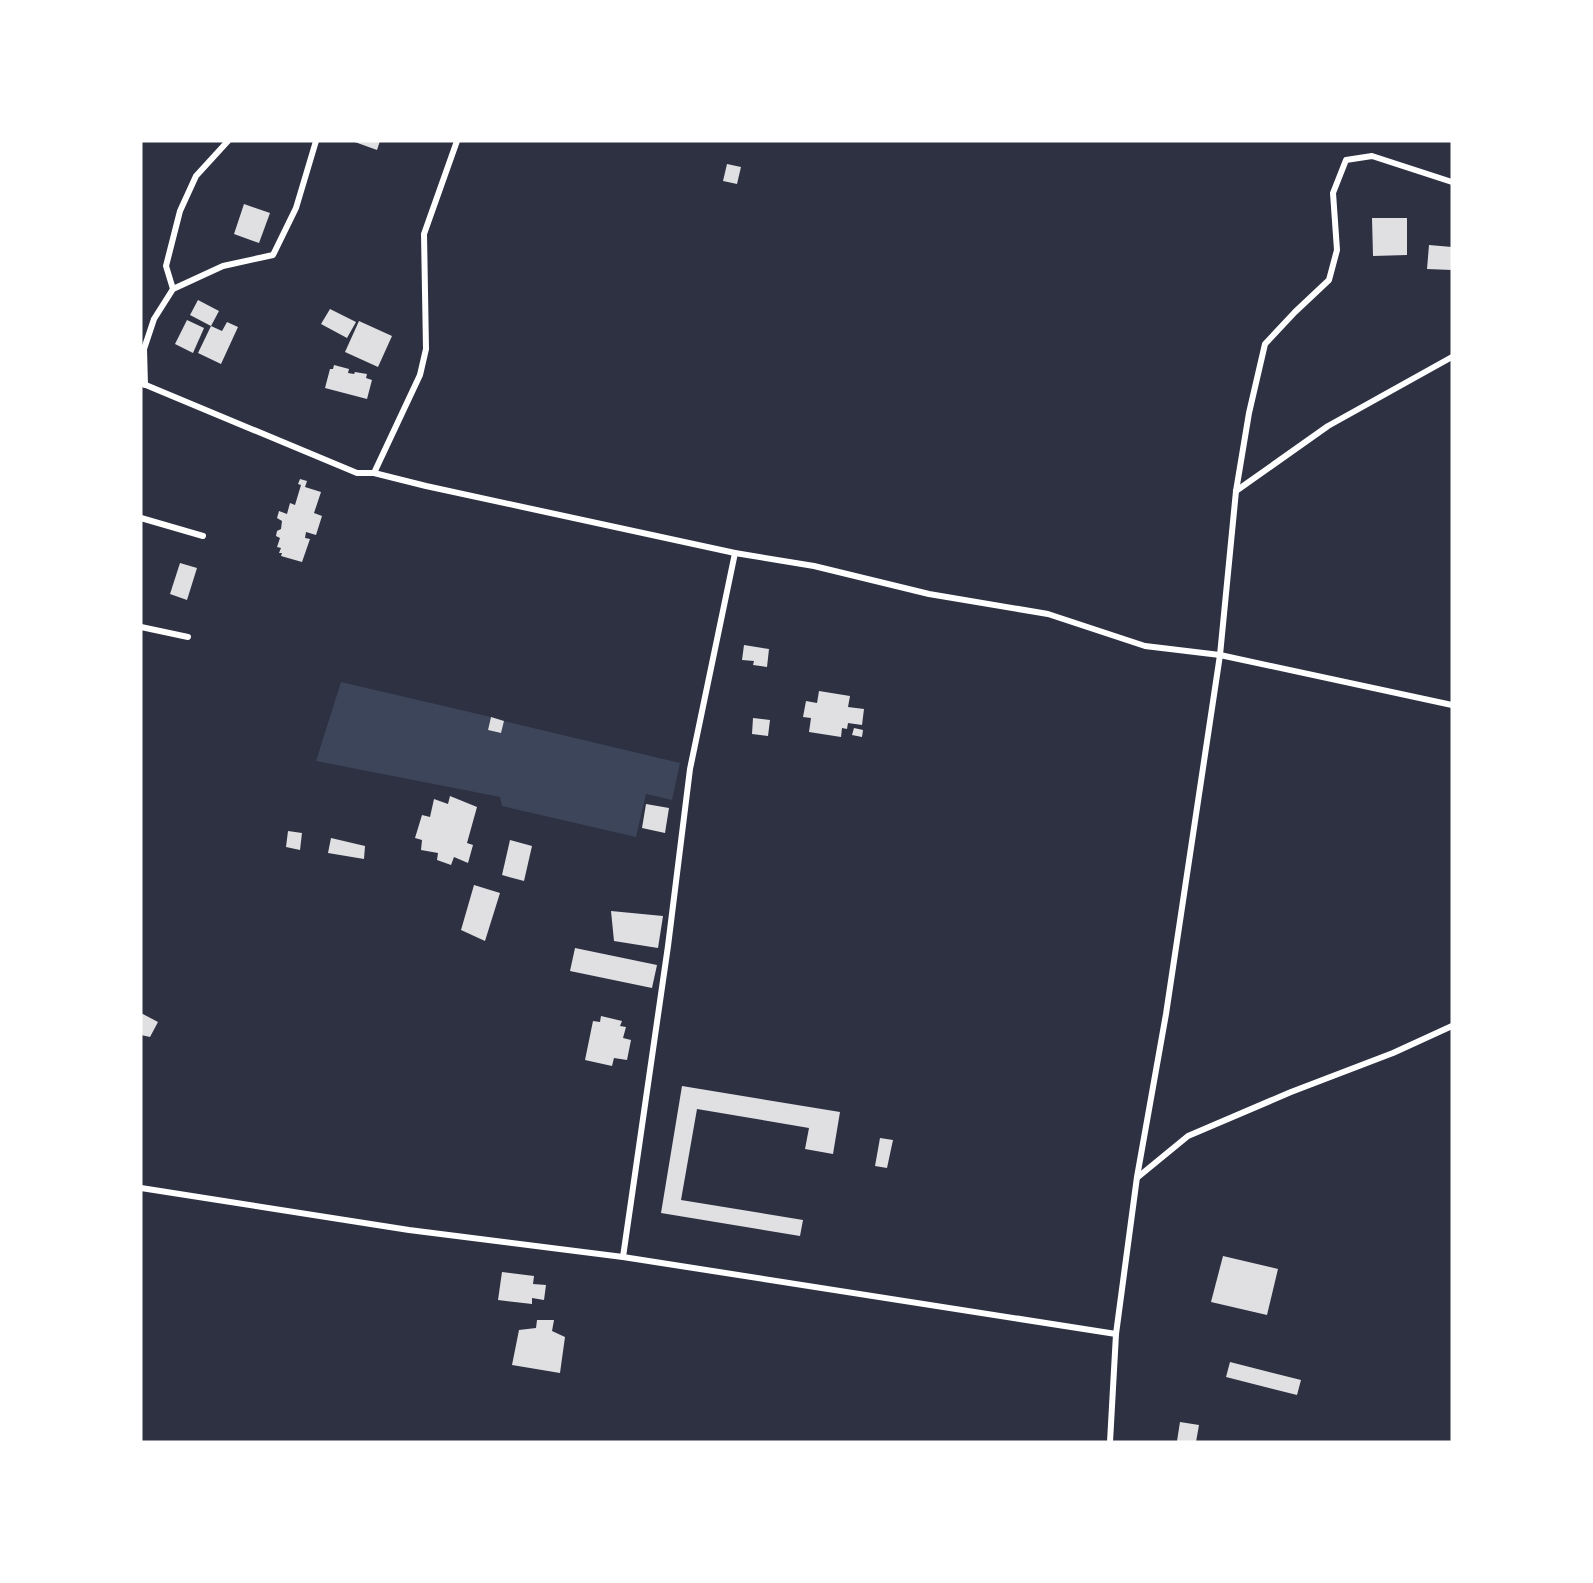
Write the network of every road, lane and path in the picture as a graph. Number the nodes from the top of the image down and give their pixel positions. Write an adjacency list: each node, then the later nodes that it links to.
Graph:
1 (228, 141): 5 (street)
2 (316, 141): 5 (street)
3 (457, 141): 8 (street)
4 (1452, 182): 9 (street)
5 (173, 289): 7 (street)
6 (1452, 357): 9 (street)
7 (143, 384): 8 (street)
8 (374, 473): 12 (street)
9 (1236, 491): 15 (street)
10 (141, 518): 11 (street)
11 (203, 536)
12 (735, 553): 15 (street); 20 (street)
13 (141, 627): 14 (street)
14 (188, 637)
15 (1220, 655): 16 (street); 18 (street)
16 (1452, 705)
17 (1452, 1026): 18 (street)
18 (1137, 1177): 21 (street)
19 (141, 1188): 20 (street)
20 (623, 1257): 21 (street)
21 (1116, 1334): 22 (street)
22 (1110, 1442)

